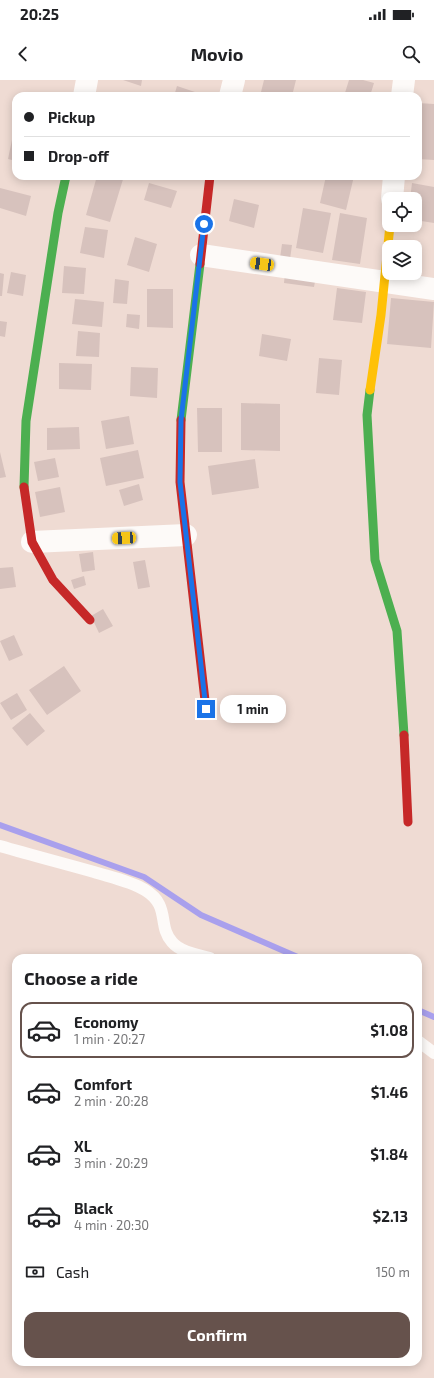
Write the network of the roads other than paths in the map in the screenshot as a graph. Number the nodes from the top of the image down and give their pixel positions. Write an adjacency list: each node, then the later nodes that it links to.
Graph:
1 (87, 80): 4 (street)
2 (234, 80): 5 (street)
3 (404, 80): 6 (street)
4 (85, 92)
5 (231, 92)
6 (402, 92)
7 (65, 180): 16 (street)
8 (210, 180): 12 (street)
9 (394, 180): 10 (street)
10 (393, 192)
11 (389, 232): 13 (street)
12 (201, 255): 13 (street); 15 (street)
13 (384, 282): 14 (street); 19 (street)
14 (434, 289)
15 (186, 535): 16 (street); 18 (street)
16 (32, 542): 17 (street)
17 (90, 620)
18 (206, 709)
19 (408, 822)
20 (0, 846): 21 (lane)
21 (196, 954)
22 (422, 1044): 23 (lane)
23 (434, 1053)

